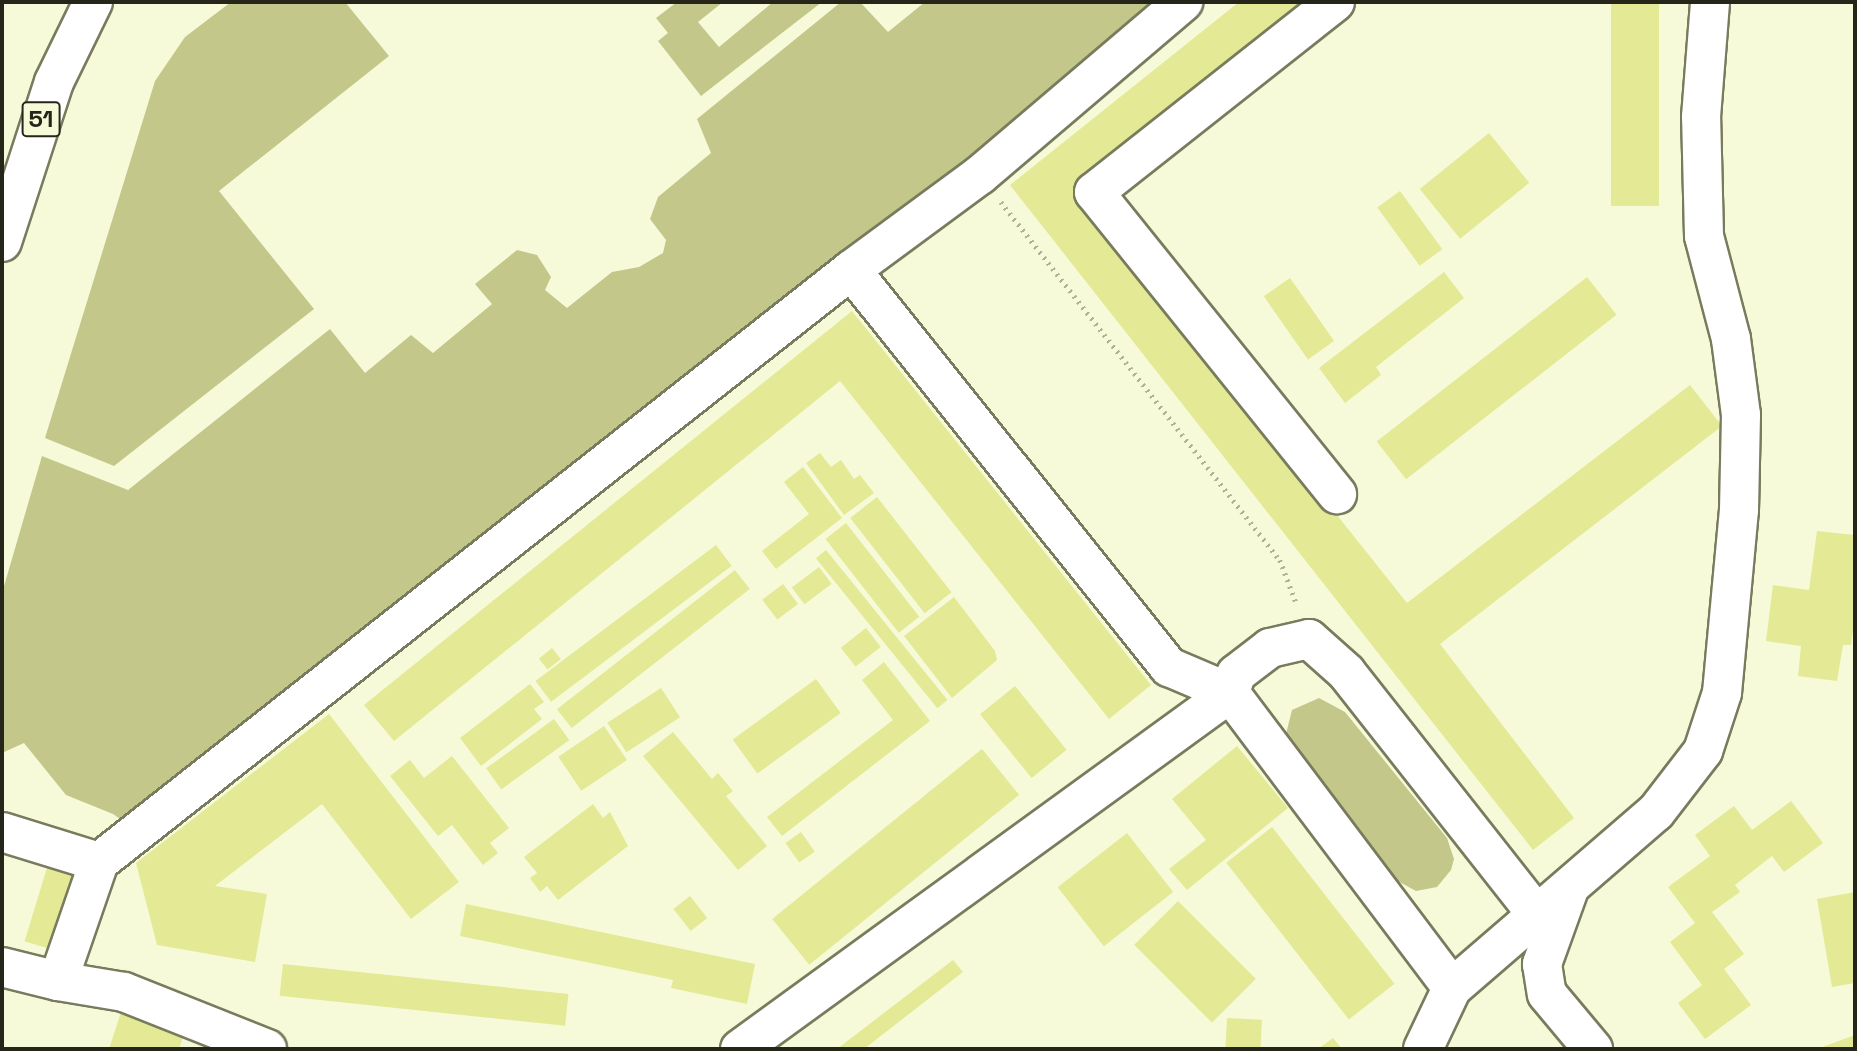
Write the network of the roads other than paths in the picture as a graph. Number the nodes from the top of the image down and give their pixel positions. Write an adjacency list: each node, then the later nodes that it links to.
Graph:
1 (93, 2): 5 (street, 51)
2 (1183, 2): 6 (street)
3 (1335, 2): 7 (street)
4 (1710, 2): 11 (street)
5 (2, 242)
6 (851, 270): 8 (street); 10 (street)
7 (1337, 494)
8 (1230, 693): 12 (street); 15 (street); 17 (street)
9 (2, 832): 10 (street)
10 (99, 862): 14 (street)
11 (1571, 884): 12 (street); 19 (street)
12 (1537, 915): 15 (street)
13 (2, 967): 14 (street)
14 (58, 981): 16 (street)
15 (1451, 988): 18 (street)
16 (267, 1049)
17 (740, 1049)
18 (1423, 1049)
19 (1593, 1049)

